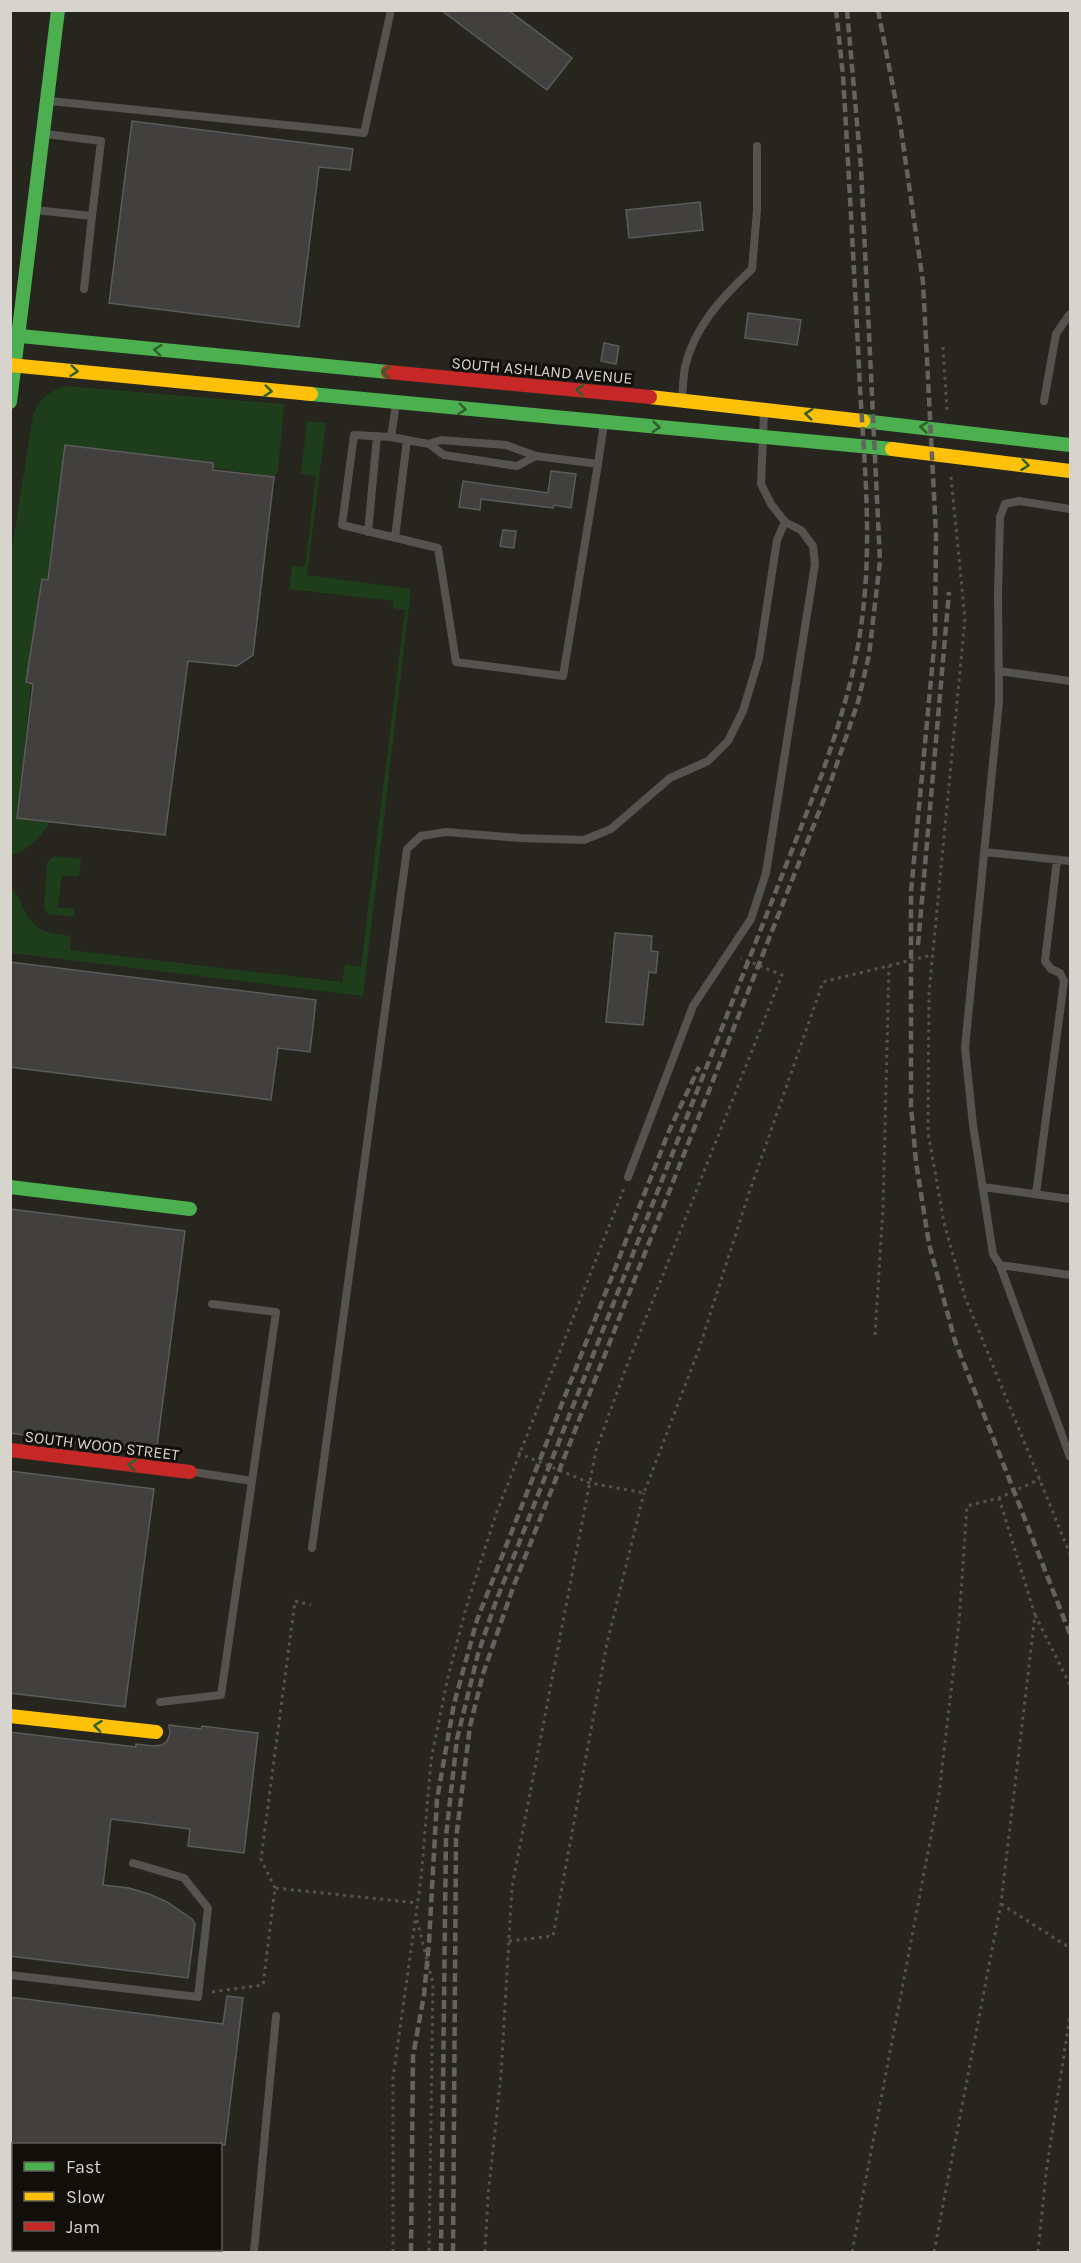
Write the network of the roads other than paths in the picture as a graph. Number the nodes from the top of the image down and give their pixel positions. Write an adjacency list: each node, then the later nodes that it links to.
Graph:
1 (58, 10): 3 (main road)
2 (391, 10): 3 (lane)
3 (48, 101): 4 (main road)
4 (43, 134): 6 (main road); 7 (lane)
5 (757, 146): 12 (lane)
6 (34, 209): 7 (lane); 10 (main road)
7 (92, 216): 8 (lane)
8 (84, 289)
9 (1070, 312): 13 (lane)
10 (15, 336): 11 (main road); 12 (main road, SOUTH ASHLAND AVENUE, one-way to 10)
11 (13, 365): 14 (main road); 15 (main road, one-way to 15)
12 (682, 400): 16 (main road, SOUTH ASHLAND AVENUE)
13 (1044, 401)
14 (10, 402)
15 (397, 403): 17 (main road, one-way to 17); 19 (lane)
16 (764, 409): 20 (lane); 23 (main road, SOUTH ASHLAND AVENUE, one-way to 16)
17 (604, 422): 20 (main road, one-way to 20); 25 (lane)
18 (377, 436): 19 (lane); 29 (lane); 29 (lane)
19 (391, 437): 21 (lane)
20 (763, 437): 26 (main road, one-way to 26); 28 (lane)
21 (407, 440): 22 (lane); 30 (lane)
22 (429, 444): 24 (lane); 24 (lane)
23 (1071, 445)
24 (536, 456): 25 (lane)
25 (598, 464): 30 (lane)
26 (1071, 471)
27 (1071, 509): 31 (lane)
28 (784, 522): 36 (lane); 49 (lane)
29 (368, 532): 30 (lane)
30 (394, 538)
31 (999, 671): 32 (lane); 33 (lane)
32 (1071, 681)
33 (984, 852): 34 (lane); 38 (lane)
34 (1057, 860): 35 (lane); 39 (lane)
35 (1071, 861)
36 (628, 1177)
37 (10, 1187): 41 (main road)
38 (982, 1187): 39 (lane); 42 (lane)
39 (1036, 1194): 40 (lane)
40 (1071, 1199)
41 (190, 1209)
42 (1000, 1265): 43 (lane); 46 (lane)
43 (1071, 1275)
44 (212, 1304): 48 (lane)
45 (10, 1450): 47 (main road, SOUTH WOOD STREET, one-way to 45)
46 (1071, 1457)
47 (190, 1472): 48 (lane)
48 (252, 1481): 50 (lane)
49 (312, 1548)
50 (160, 1702)
51 (10, 1716): 52 (main road, one-way to 51)
52 (156, 1732)
53 (133, 1863): 54 (lane)
54 (10, 1976)
55 (276, 2016): 58 (lane)
56 (119, 2251): 57 (lane)
57 (136, 2253)
58 (254, 2253)

